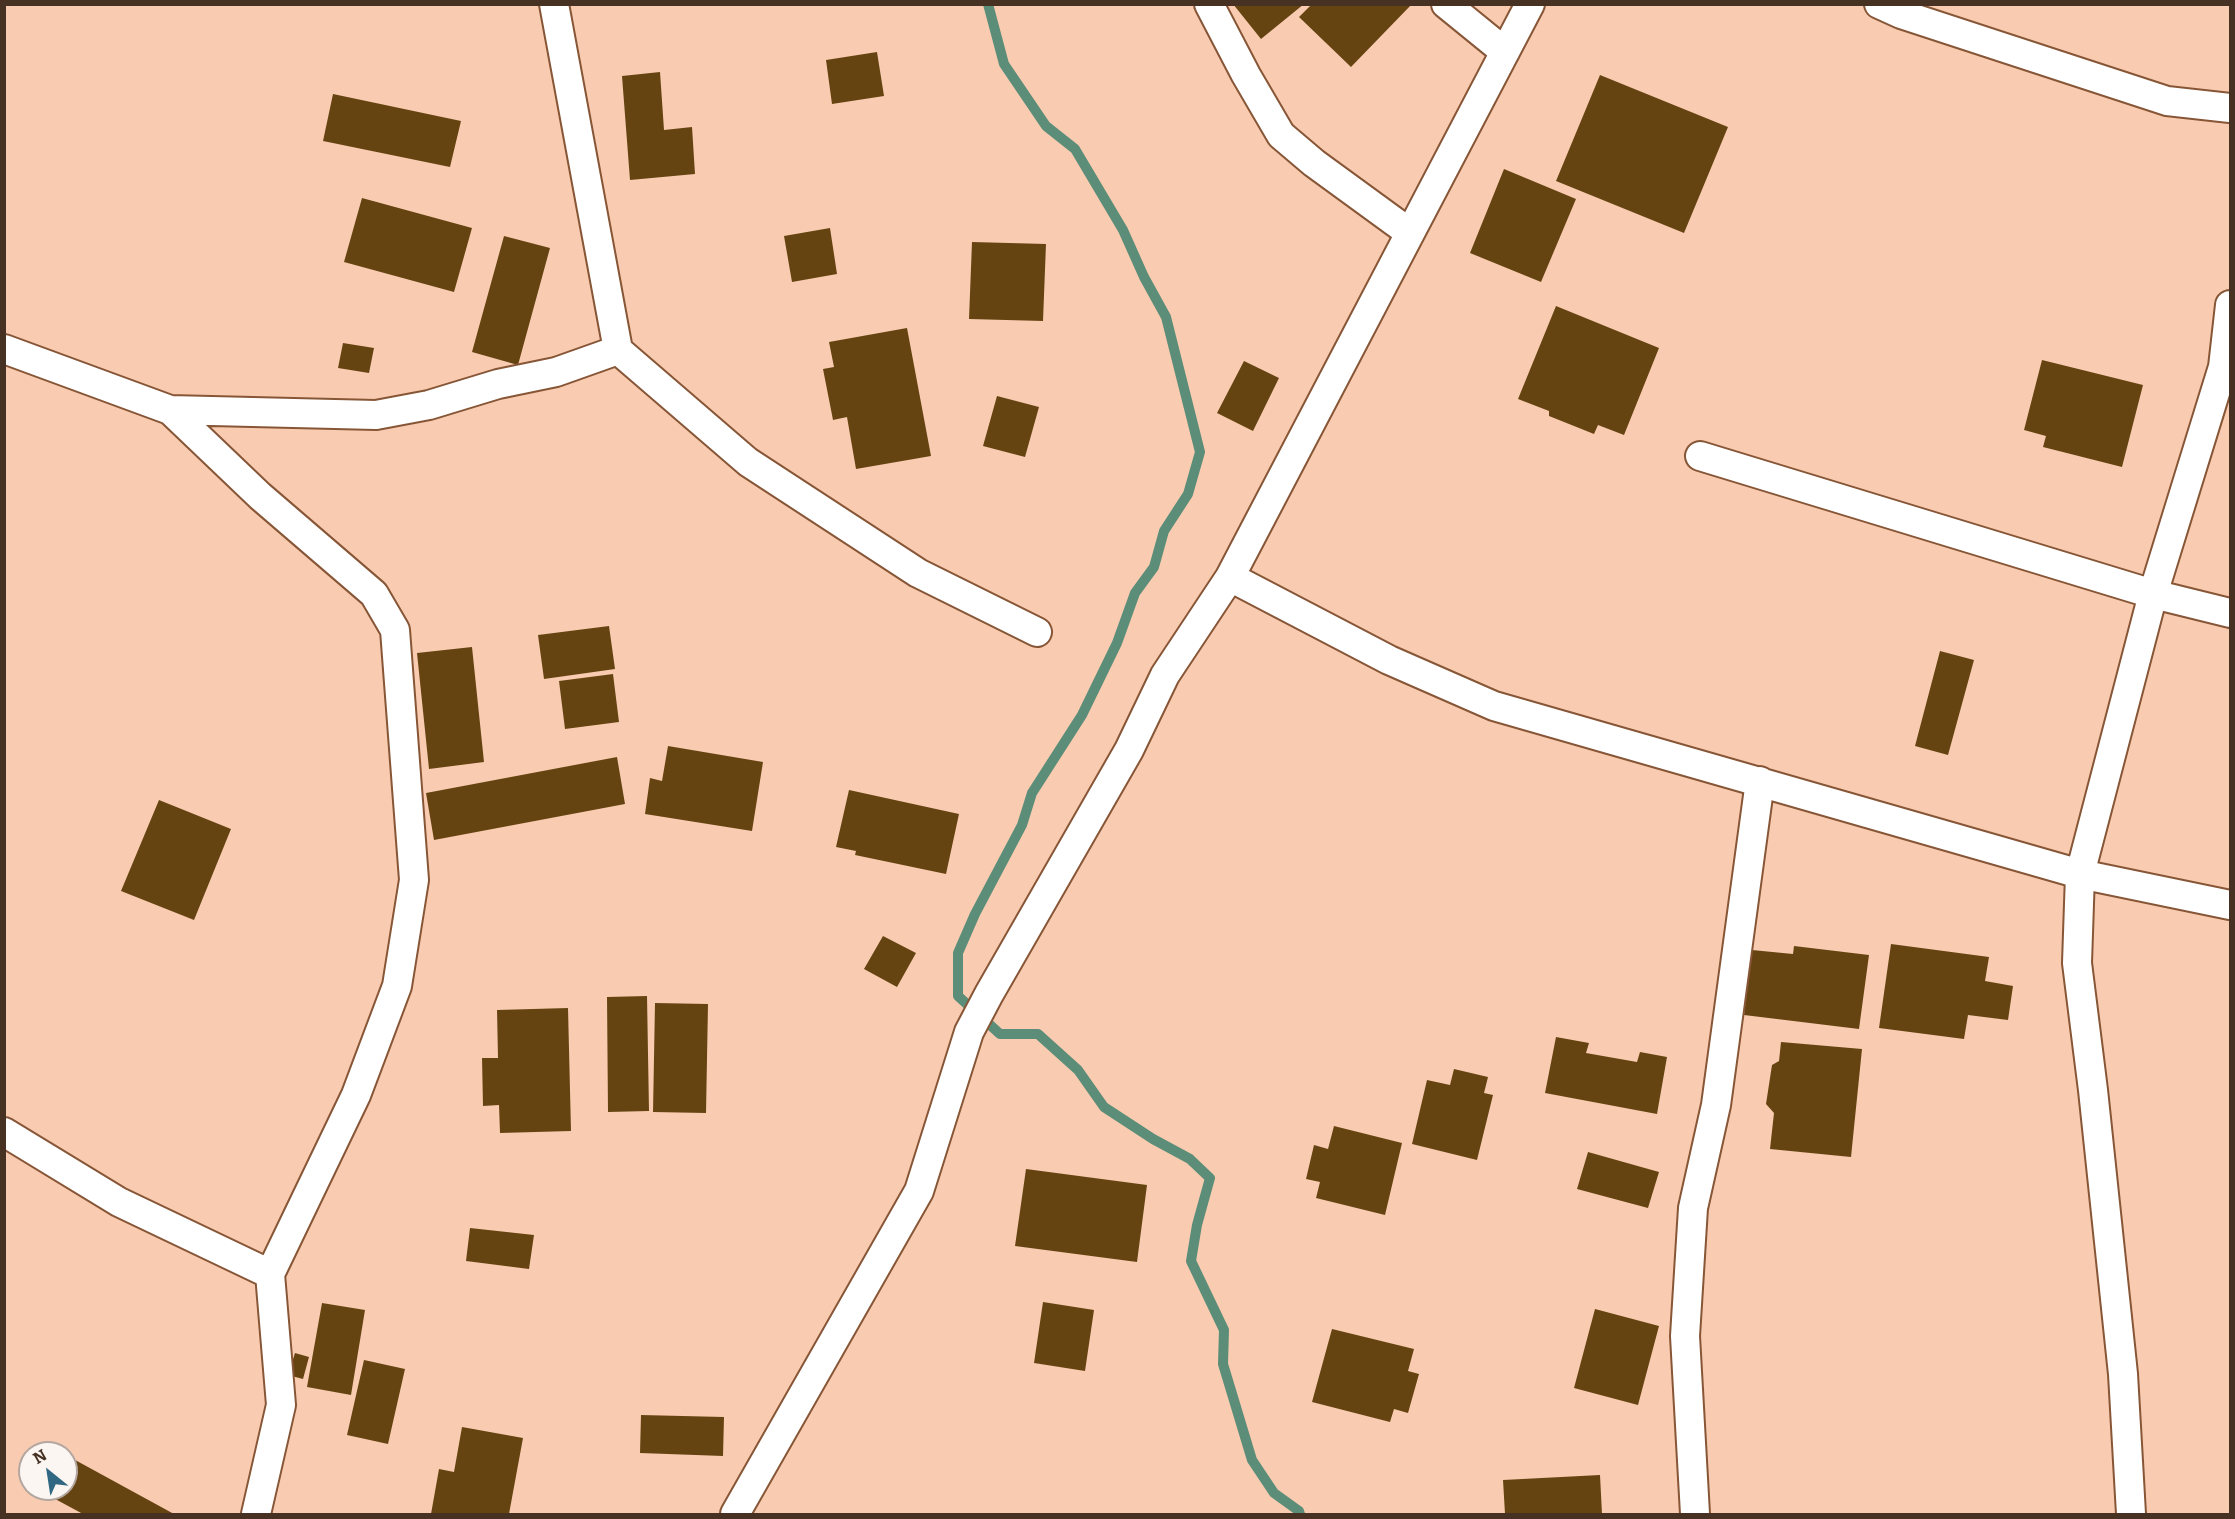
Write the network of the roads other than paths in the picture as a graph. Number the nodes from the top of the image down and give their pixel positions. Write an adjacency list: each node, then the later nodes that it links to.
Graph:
1 (554, 4): 11 (street)
2 (1209, 4): 8 (street)
3 (1446, 4): 6 (street)
4 (1530, 4): 6 (street)
5 (1879, 4): 7 (street)
6 (1505, 52): 8 (street)
7 (2230, 108)
8 (1410, 233): 14 (street)
9 (2230, 305): 15 (street)
10 (4, 349): 12 (street)
11 (618, 350): 12 (street); 17 (street)
12 (170, 410): 22 (street)
13 (1700, 456): 15 (street)
14 (1230, 577): 18 (street); 24 (street)
15 (2153, 594): 16 (street); 19 (street)
16 (2230, 613)
17 (1037, 632)
18 (1760, 781): 19 (street); 25 (street)
19 (2080, 874): 20 (street); 26 (street)
20 (2230, 905)
21 (4, 1132): 22 (street)
22 (270, 1274): 23 (street)
23 (255, 1515)
24 (735, 1515)
25 (1695, 1515)
26 (2131, 1515)

